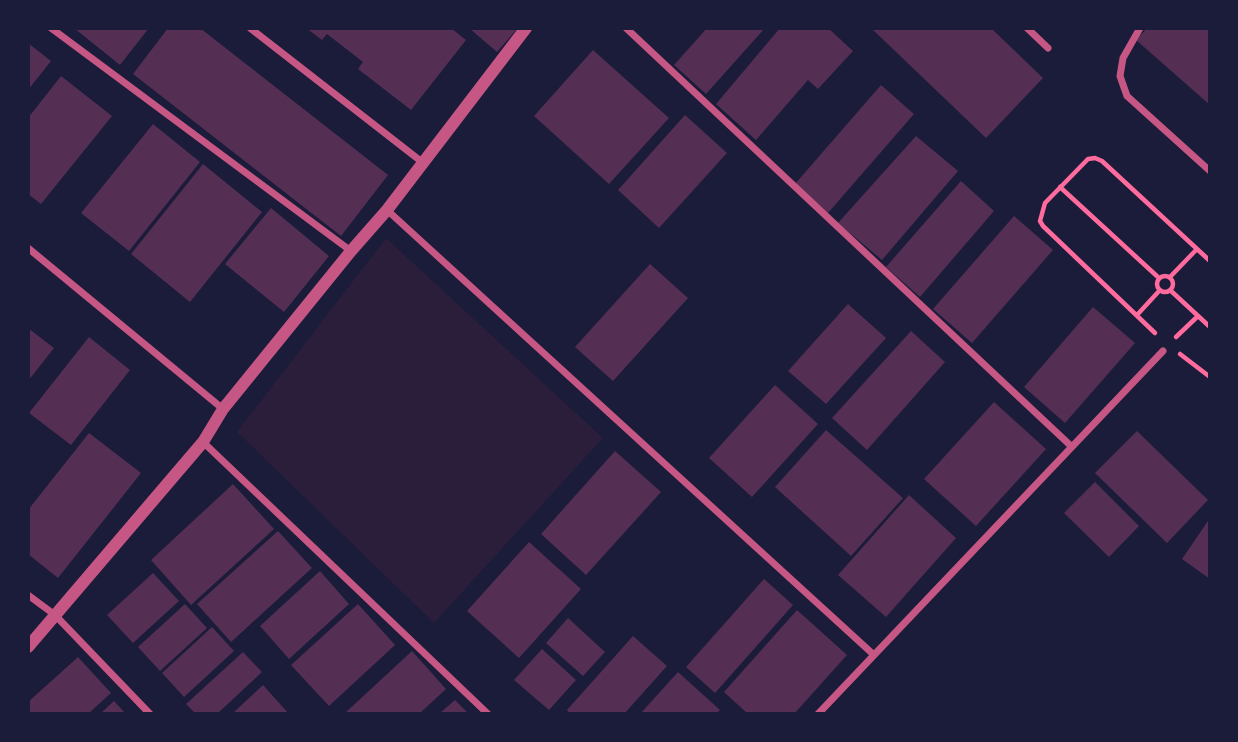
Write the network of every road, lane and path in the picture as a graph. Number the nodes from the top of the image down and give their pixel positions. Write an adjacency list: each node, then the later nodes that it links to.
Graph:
1 (51, 28): 14 (street)
2 (250, 28): 8 (street)
3 (526, 28): 8 (street)
4 (626, 28): 25 (street)
5 (1027, 28): 7 (street)
6 (1140, 28): 9 (street)
7 (1048, 48)
8 (422, 162): 11 (street)
9 (1210, 171)
10 (1060, 187): 13 (path); 17 (path); 18 (path)
11 (387, 210): 14 (street); 29 (street)
12 (28, 248): 23 (street)
13 (1196, 249): 15 (path); 16 (path)
14 (351, 251): 23 (street)
15 (1210, 261)
16 (1170, 276): 17 (path); 19 (path)
17 (1159, 278): 18 (path)
18 (1160, 290): 19 (path)
19 (1170, 290): 20 (path)
20 (1198, 316): 21 (path); 22 (path)
21 (1210, 327)
22 (1163, 351): 25 (street)
23 (223, 409): 24 (street)
24 (203, 442): 27 (street); 31 (street)
25 (1071, 446): 29 (street)
26 (28, 595): 27 (street)
27 (55, 615): 28 (street); 30 (street)
28 (28, 647)
29 (874, 655): 32 (street)
30 (150, 714)
31 (488, 714)
32 (818, 714)

